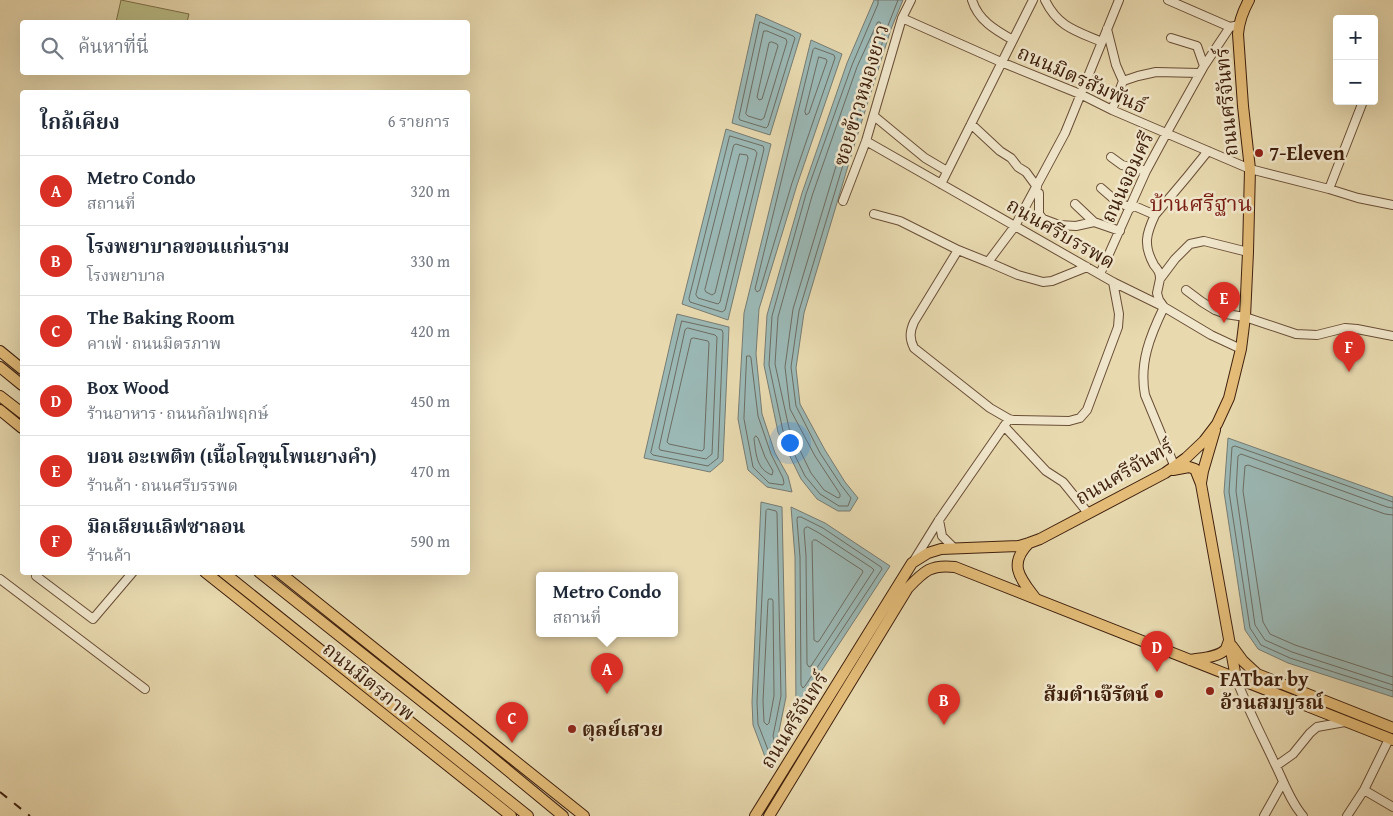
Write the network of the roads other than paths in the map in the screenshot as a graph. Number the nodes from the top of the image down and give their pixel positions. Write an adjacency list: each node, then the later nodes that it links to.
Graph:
1 (911, 0): 8 (street, ซอยข้าวหมองยาว)
2 (972, 0): 12 (street)
3 (1033, 0): 12 (street)
4 (1045, 0): 13 (street)
5 (1119, 0): 10 (street)
6 (1168, 0): 9 (street)
7 (1248, 0): 9 (main road, ถนนศรีจันทร์)
8 (902, 18): 14 (street, ถนนมิตรสัมพันธ์); 20 (street, ซอยข้าวหมองยาว)
9 (1234, 26): 15 (street, ถนนจอมศรี); 26 (main road, ถนนศรีจันทร์)
10 (1107, 29): 13 (street); 16 (street)
11 (1171, 38): 15 (street)
12 (1012, 40): 14 (street)
13 (1102, 42): 17 (street)
14 (1001, 62): 17 (street, ถนนมิตรสัมพันธ์); 21 (street)
15 (1201, 70): 16 (street); 22 (street, ถนนจอมศรี)
16 (1123, 81): 19 (street)
17 (1080, 94): 19 (street, ถนนมิตรสัมพันธ์); 31 (street)
18 (1362, 105): 32 (street)
19 (1112, 110): 22 (street, ถนนมิตรสัมพันธ์)
20 (874, 116): 23 (street, ซอยข้าวหมองยาว); 27 (street)
21 (971, 124): 27 (street); 31 (street)
22 (1166, 134): 24 (street, ถนนมิตรสัมพันธ์); 28 (street, ถนนจอมศรี)
23 (866, 142): 29 (street, ถนนศรีบรรพด); 33 (street, ซอยข้าวหมองยาว)
24 (1208, 151): 26 (street, ถนนมิตรสัมพันธ์); 38 (street)
25 (1111, 157): 28 (street)
26 (1250, 169): 32 (street, ถนนมิตรสัมพันธ์); 43 (main road, ถนนศรีจันทร์)
27 (947, 171): 29 (street)
28 (1146, 171): 36 (street, ถนนจอมศรี)
29 (941, 184): 40 (street, ถนนศรีบรรพด)
30 (1101, 188): 36 (street)
31 (1036, 189): 39 (street); 40 (street)
32 (1329, 189): 35 (street, ถนนมิตรสัมพันธ์)
33 (843, 201)
34 (1075, 204): 39 (street)
35 (1393, 204)
36 (1131, 206): 38 (street); 41 (street, ถนนจอมศรี)
37 (874, 214): 42 (street)
38 (1155, 215): 47 (street)
39 (1094, 222): 41 (street)
40 (1015, 226): 44 (street); 45 (street, ถนนศรีบรรพด)
41 (1120, 231): 46 (street, ถนนจอมศรี)
42 (958, 250): 44 (street); 61 (street)
43 (1248, 252): 47 (street); 51 (main road, ถนนศรีจันทร์)
44 (988, 262): 45 (street)
45 (1088, 267): 46 (street, ถนนศรีบรรพด)
46 (1100, 274): 48 (street, ถนนศรีบรรพด)
47 (1160, 279): 50 (street)
48 (1113, 282): 50 (street, ถนนศรีบรรพด); 61 (street)
49 (1186, 290): 51 (street)
50 (1164, 307): 53 (street, ถนนศรีบรรพด); 64 (street)
51 (1245, 317): 52 (street); 53 (main road, ถนนศรีจันทร์)
52 (1393, 336)
53 (1241, 349): 62 (main road, ถนนศรีจันทร์)
54 (0, 351): 56 (main road)
55 (0, 367): 57 (main road)
56 (20, 367)
57 (20, 383)
58 (0, 396): 60 (main road)
59 (0, 410): 63 (main road)
60 (20, 412)
61 (1006, 422): 67 (street); 68 (street)
62 (1217, 424): 64 (main road, ถนนศรีจันทร์); 66 (main road)
63 (20, 426)
64 (1174, 465): 65 (main road, ถนนศรีจันทร์)
65 (1165, 473): 66 (main road); 67 (main road, ถนนศรีจันทร์)
66 (1201, 484): 81 (main road)
67 (1088, 513): 69 (main road, ถนนศรีจันทร์)
68 (939, 520): 70 (street); 71 (street)
69 (1029, 544): 70 (main road, ถนนศรีจันทร์); 79 (main road)
70 (953, 547): 71 (main road, ถนนศรีจันทร์)
71 (912, 563): 107 (main road, ถนนศรีจันทร์)
72 (36, 575): 73 (street)
73 (131, 575)
74 (209, 575): 82 (main road, ถนนมิตรภาพ)
75 (227, 575): 80 (main road, ถนนมิตรภาพ)
76 (263, 575): 84 (main road, ถนนมิตรภาพ)
77 (283, 575): 85 (main road, ถนนมิตรภาพ)
78 (0, 579): 88 (street)
79 (1036, 600): 83 (main road); 108 (main road, ถนนศรีจันทร์)
80 (308, 641): 82 (main road); 92 (main road, ถนนมิตรภาพ)
81 (1229, 641): 83 (main road); 86 (main road); 89 (main road)
82 (314, 659): 91 (main road, ถนนมิตรภาพ)
83 (1190, 660): 86 (main road)
84 (390, 676): 85 (main road); 98 (main road, ถนนมิตรภาพ)
85 (411, 678): 95 (main road, ถนนมิตรภาพ)
86 (1236, 678): 87 (main road); 90 (street)
87 (1259, 687): 90 (street); 93 (main road)
88 (145, 689)
89 (1312, 696): 93 (street); 96 (main road)
90 (1245, 701): 99 (street)
91 (367, 702): 92 (main road); 103 (main road, ถนนมิตรภาพ)
92 (387, 704): 104 (main road, ถนนมิตรภาพ)
93 (1308, 707): 94 (main road)
94 (1346, 721): 97 (main road); 99 (street)
95 (466, 722): 98 (main road); 106 (main road, ถนนมิตรภาพ)
96 (1393, 728)
97 (1391, 739): 101 (street)
98 (472, 741): 105 (main road, ถนนมิตรภาพ)
99 (1276, 766): 100 (street)
100 (1283, 782): 109 (street); 110 (street)
101 (1364, 790): 102 (street); 111 (street)
102 (1393, 807)
103 (511, 816)
104 (528, 816)
105 (563, 816)
106 (584, 816)
107 (755, 816)
108 (769, 816)
109 (1264, 816)
110 (1303, 816)
111 (1347, 816)

